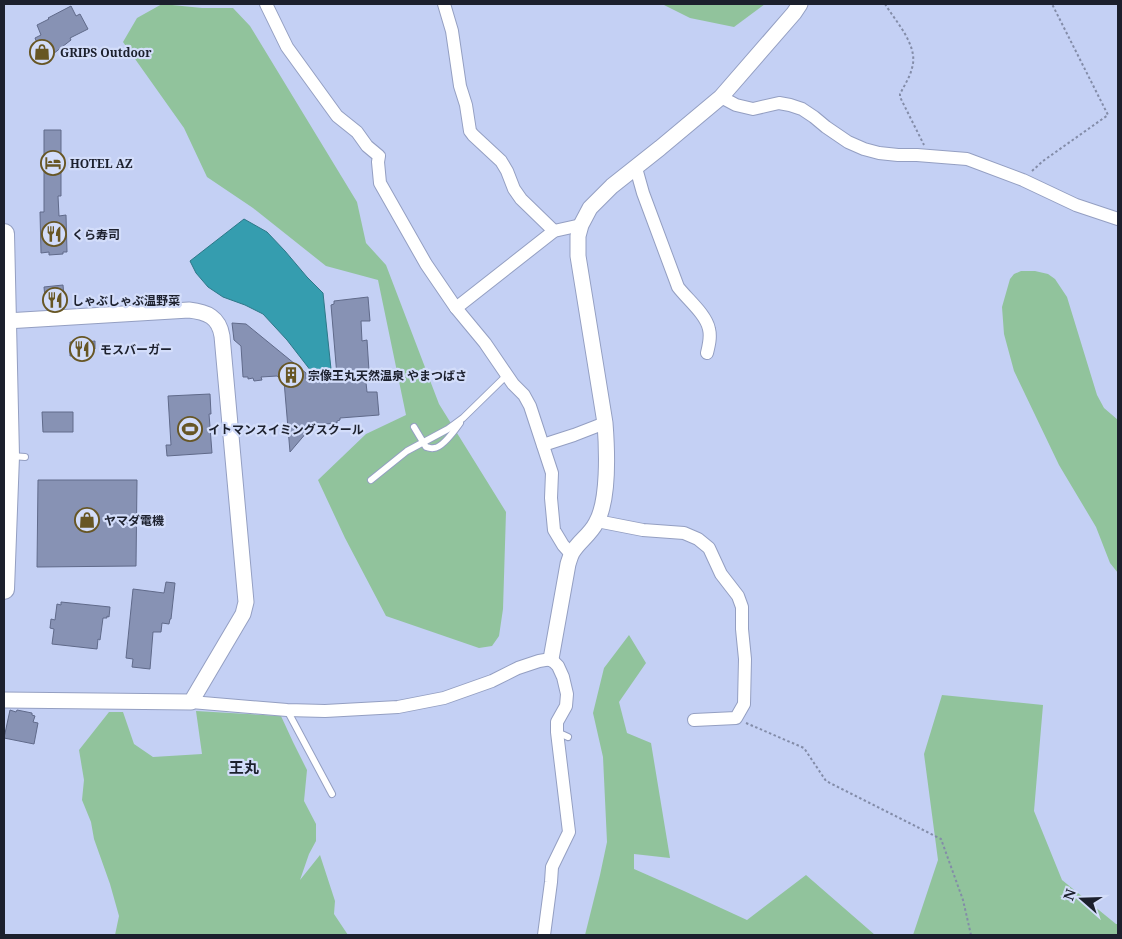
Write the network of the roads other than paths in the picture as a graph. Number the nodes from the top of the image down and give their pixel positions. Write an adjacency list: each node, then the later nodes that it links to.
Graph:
1 (266, 4): 10 (street)
2 (444, 4): 8 (street)
3 (800, 4): 4 (street)
4 (721, 97): 5 (street); 6 (street)
5 (636, 168): 7 (street); 12 (street)
6 (1118, 219)
7 (581, 225): 8 (street); 15 (street)
8 (554, 231): 10 (street)
9 (4, 234): 11 (highway)
10 (456, 308): 13 (street)
11 (6, 321): 22 (highway); 25 (street)
12 (707, 353)
13 (506, 375): 14 (lane); 18 (street)
14 (463, 418): 17 (lane); 17 (lane)
15 (604, 424): 18 (street); 20 (street)
16 (414, 426): 17 (lane)
17 (423, 442): 19 (lane)
18 (543, 445): 21 (street)
19 (371, 480)
20 (597, 522): 21 (street); 27 (street)
21 (571, 554): 23 (street)
22 (4, 589)
23 (551, 659): 26 (street); 29 (street)
24 (4, 700): 25 (street)
25 (190, 702): 26 (street)
26 (287, 710): 28 (lane)
27 (694, 720)
28 (332, 794)
29 (544, 935)

